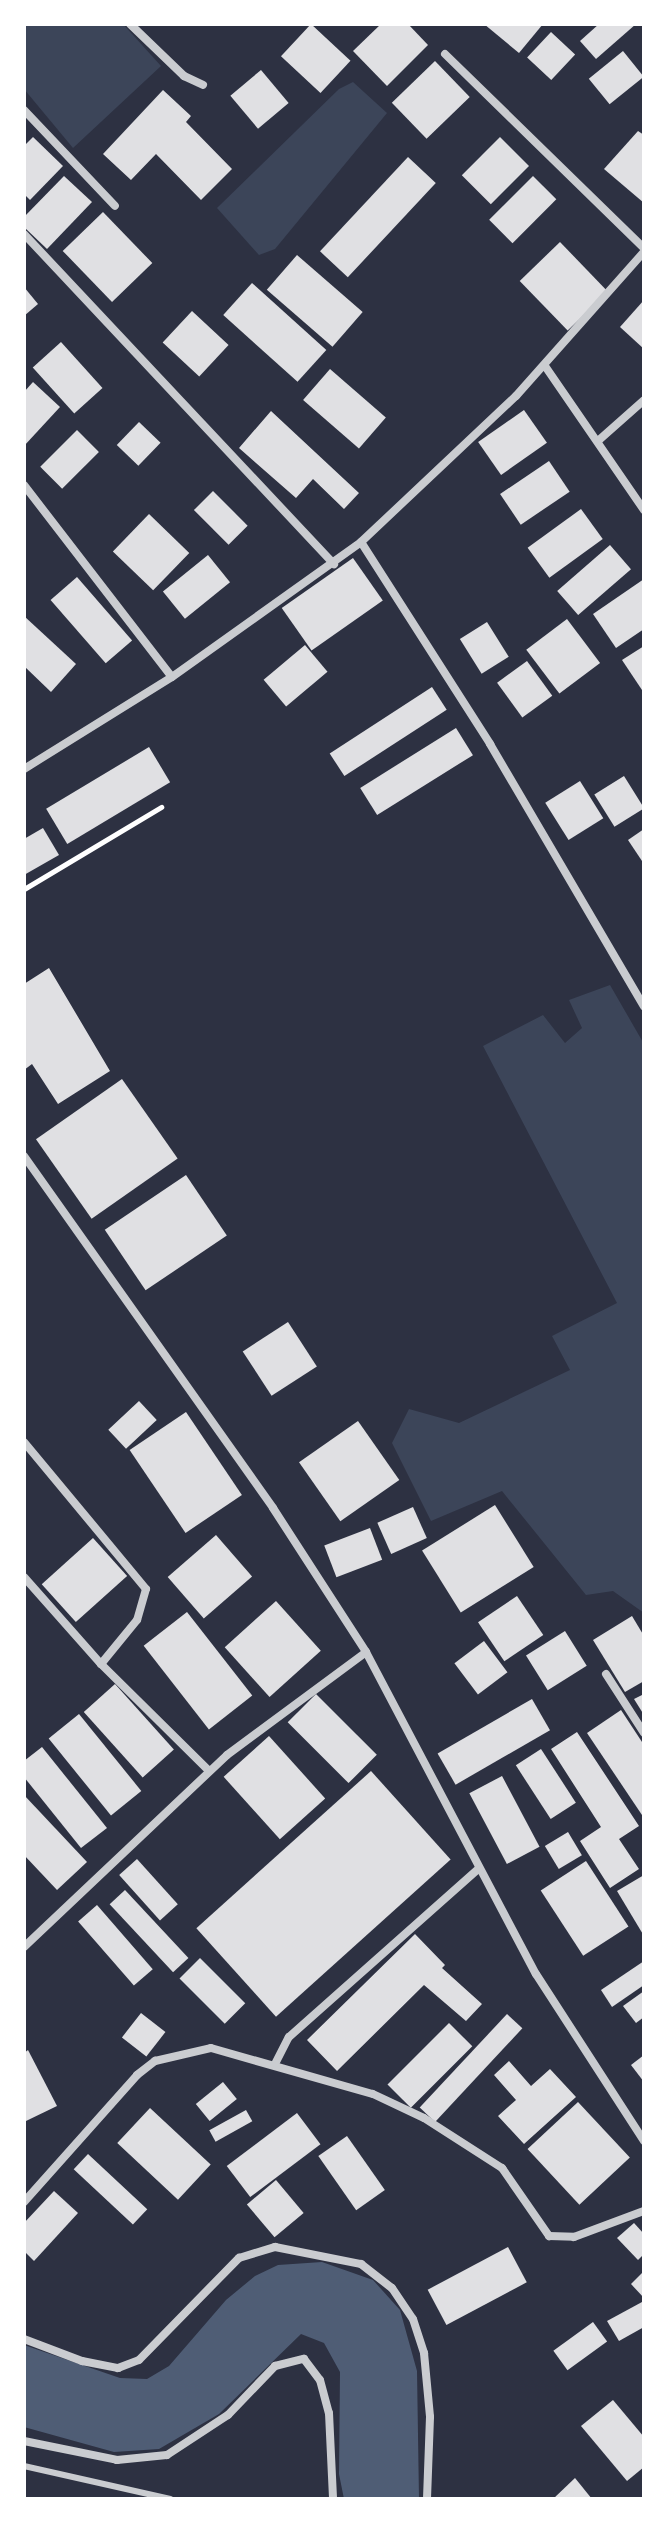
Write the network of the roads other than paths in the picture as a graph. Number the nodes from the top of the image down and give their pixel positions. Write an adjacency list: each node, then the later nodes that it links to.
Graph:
1 (130, 24): 3 (street)
2 (445, 54): 7 (street)
3 (203, 85)
4 (24, 110): 5 (street)
5 (115, 206)
6 (24, 234): 14 (street)
7 (644, 250): 8 (street)
8 (545, 366): 10 (street); 13 (street)
9 (644, 400): 10 (street)
10 (599, 440): 12 (street)
11 (24, 485): 15 (street)
12 (644, 510)
13 (361, 542): 14 (street); 17 (street)
14 (334, 564): 15 (street)
15 (172, 677): 16 (street)
16 (24, 769)
17 (644, 1006)
18 (24, 1156): 21 (street)
19 (24, 1442): 22 (street)
20 (24, 1577): 22 (street)
21 (366, 1652): 25 (street); 26 (street)
22 (101, 1664): 25 (street)
23 (606, 1674): 24 (street)
24 (644, 1733)
25 (209, 1771): 27 (street)
26 (478, 1869): 28 (street); 29 (street)
27 (24, 1947)
28 (275, 2064): 30 (street); 31 (street)
29 (644, 2141)
30 (24, 2202)
31 (644, 2211)
32 (24, 2339): 37 (street)
33 (24, 2441): 36 (street)
34 (24, 2466): 35 (lane)
35 (170, 2499)
36 (333, 2499)
37 (427, 2499)

